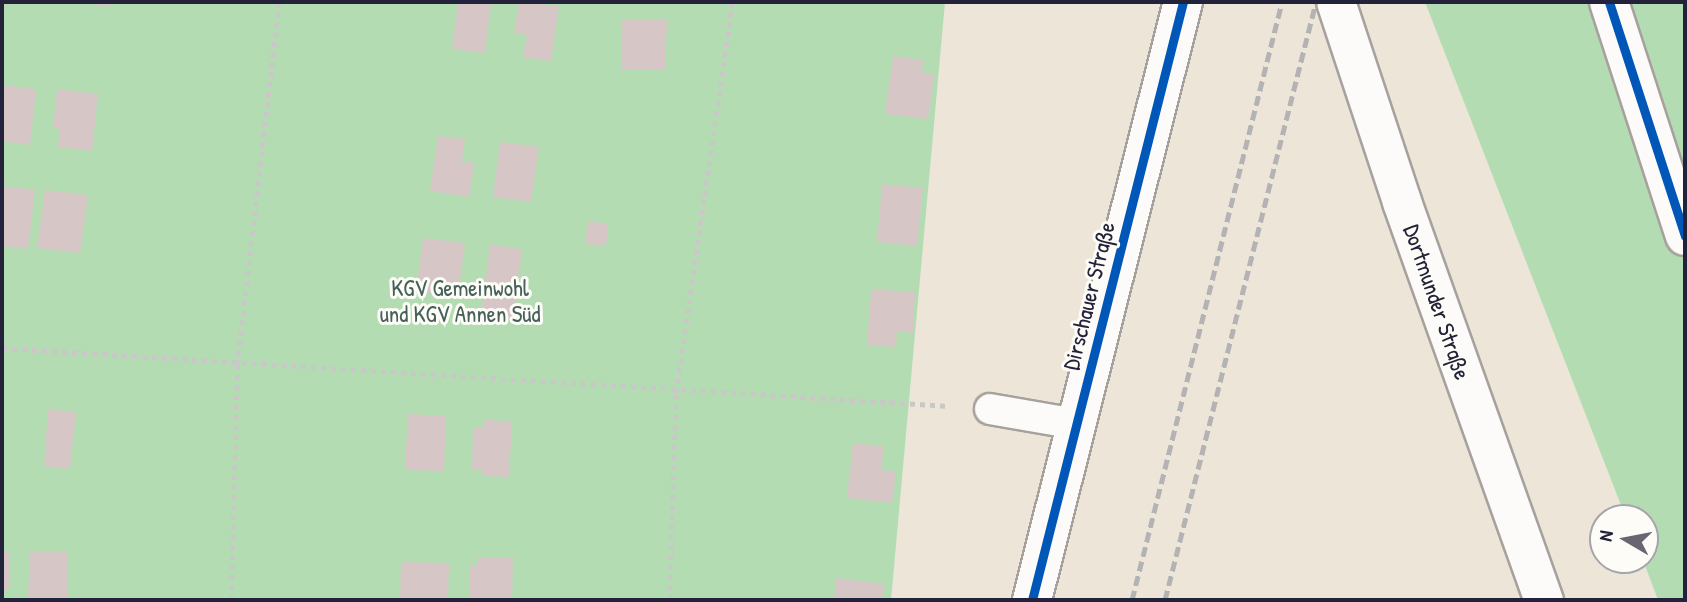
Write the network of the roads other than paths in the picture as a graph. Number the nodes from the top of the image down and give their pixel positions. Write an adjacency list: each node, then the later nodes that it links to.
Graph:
1 (1183, 2): 6 (street, Dirschauer Straße)
2 (1336, 2): 8 (street, Dortmunder Straße)
3 (1609, 2): 4 (street)
4 (1685, 236)
5 (990, 409): 6 (lane)
6 (1076, 424): 7 (street, Dirschauer Straße)
7 (1032, 600)
8 (1544, 600)

